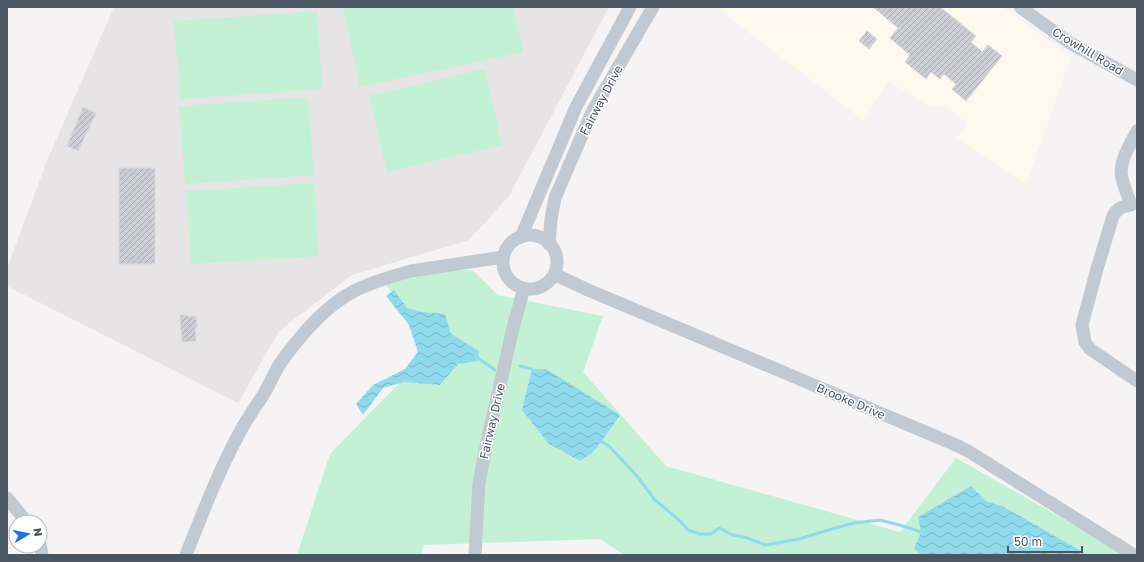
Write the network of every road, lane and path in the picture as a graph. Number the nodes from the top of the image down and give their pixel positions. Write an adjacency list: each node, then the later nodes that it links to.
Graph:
1 (630, 7): 7 (street, Fairway Drive)
2 (653, 7): 8 (street, Fairway Drive)
3 (1020, 7): 4 (street, Crowhill Road)
4 (1137, 80)
5 (1137, 131): 6 (street)
6 (1134, 206): 12 (street)
7 (521, 237): 8 (street); 9 (street)
8 (549, 244): 10 (street)
9 (503, 257): 11 (street); 15 (street)
10 (554, 274): 11 (street); 17 (street, Brooke Drive)
11 (524, 288): 16 (street, Fairway Drive)
12 (1137, 381)
13 (7, 498): 14 (street)
14 (20, 514)
15 (186, 555)
16 (475, 555)
17 (1134, 555)

